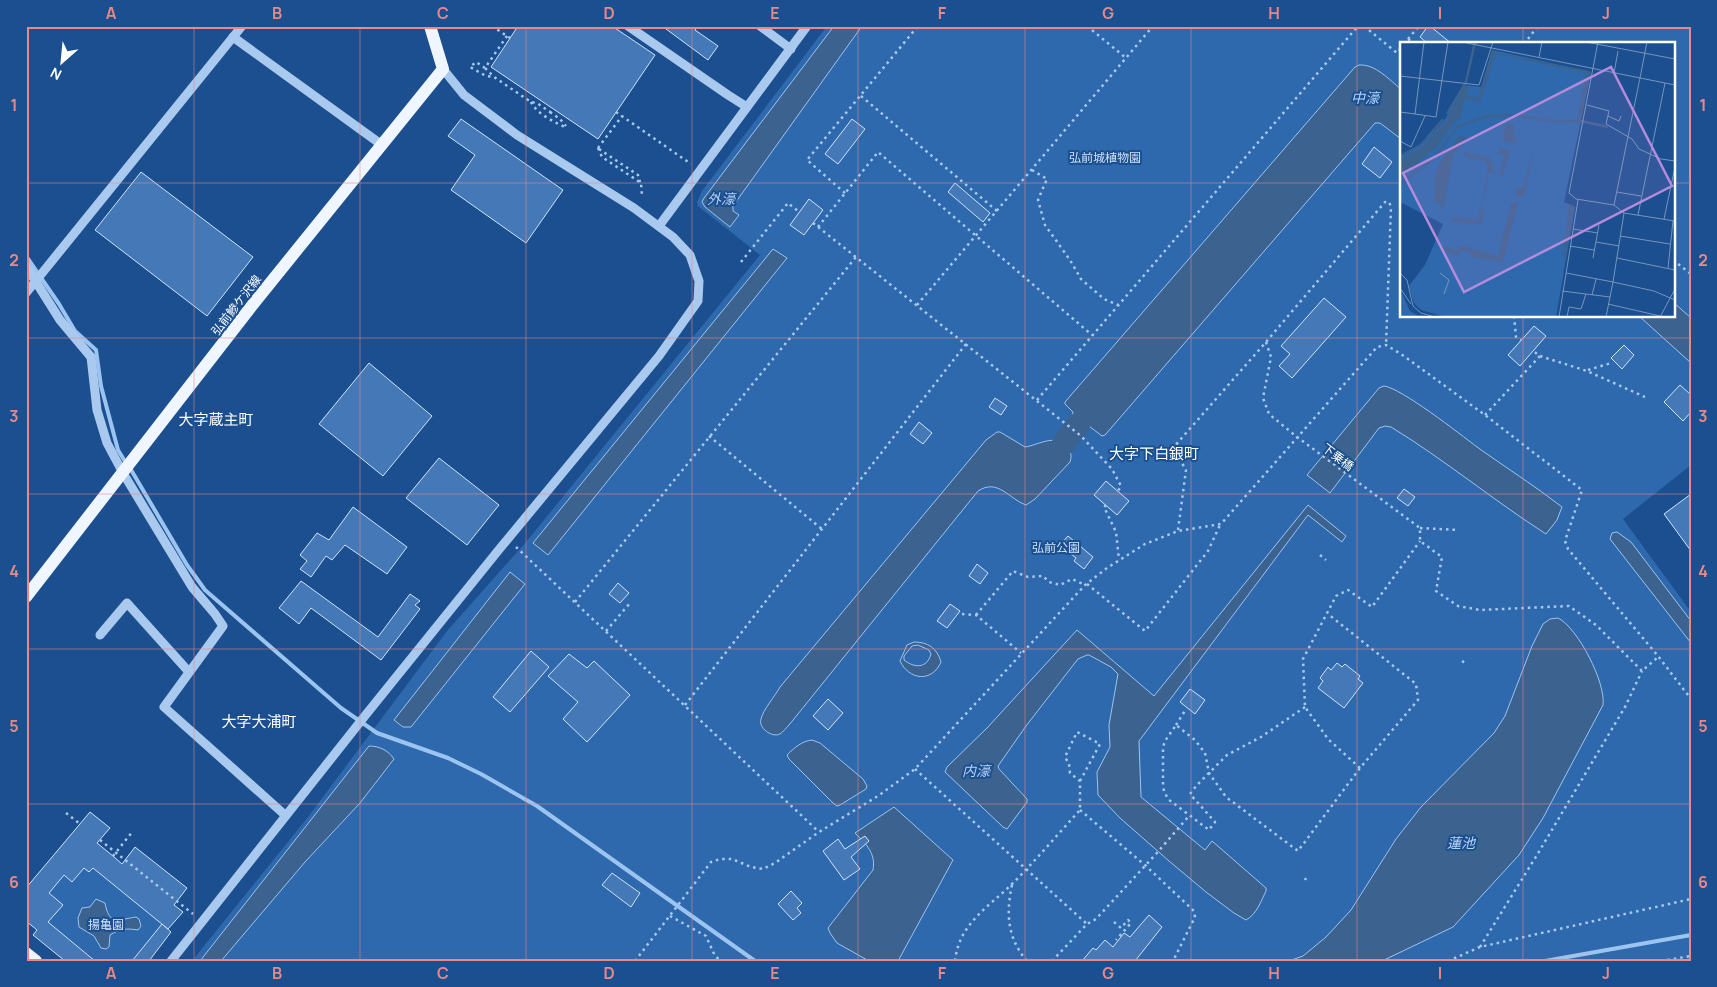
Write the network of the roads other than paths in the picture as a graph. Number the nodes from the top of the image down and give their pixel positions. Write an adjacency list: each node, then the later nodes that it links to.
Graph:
1 (242, 26): 6 (street)
2 (430, 26): 8 (main road)
3 (628, 26): 9 (street)
4 (760, 26): 7 (street)
5 (807, 26): 7 (street)
6 (234, 37): 10 (street); 13 (street)
7 (791, 49): 9 (street)
8 (444, 68): 10 (main road, 弘前鰺ケ沢線); 11 (street)
9 (747, 107): 11 (street)
10 (382, 145): 15 (main road, 弘前鰺ケ沢線)
11 (659, 226): 19 (street)
12 (26, 266): 13 (street)
13 (40, 276): 14 (street); 15 (street)
14 (26, 293)
15 (126, 468): 16 (main road, 弘前鰺ケ沢線); 18 (street)
16 (26, 597)
17 (100, 635): 18 (street)
18 (189, 672): 19 (street)
19 (285, 815): 22 (street)
20 (26, 953): 21 (main road)
21 (36, 961)
22 (171, 961)

